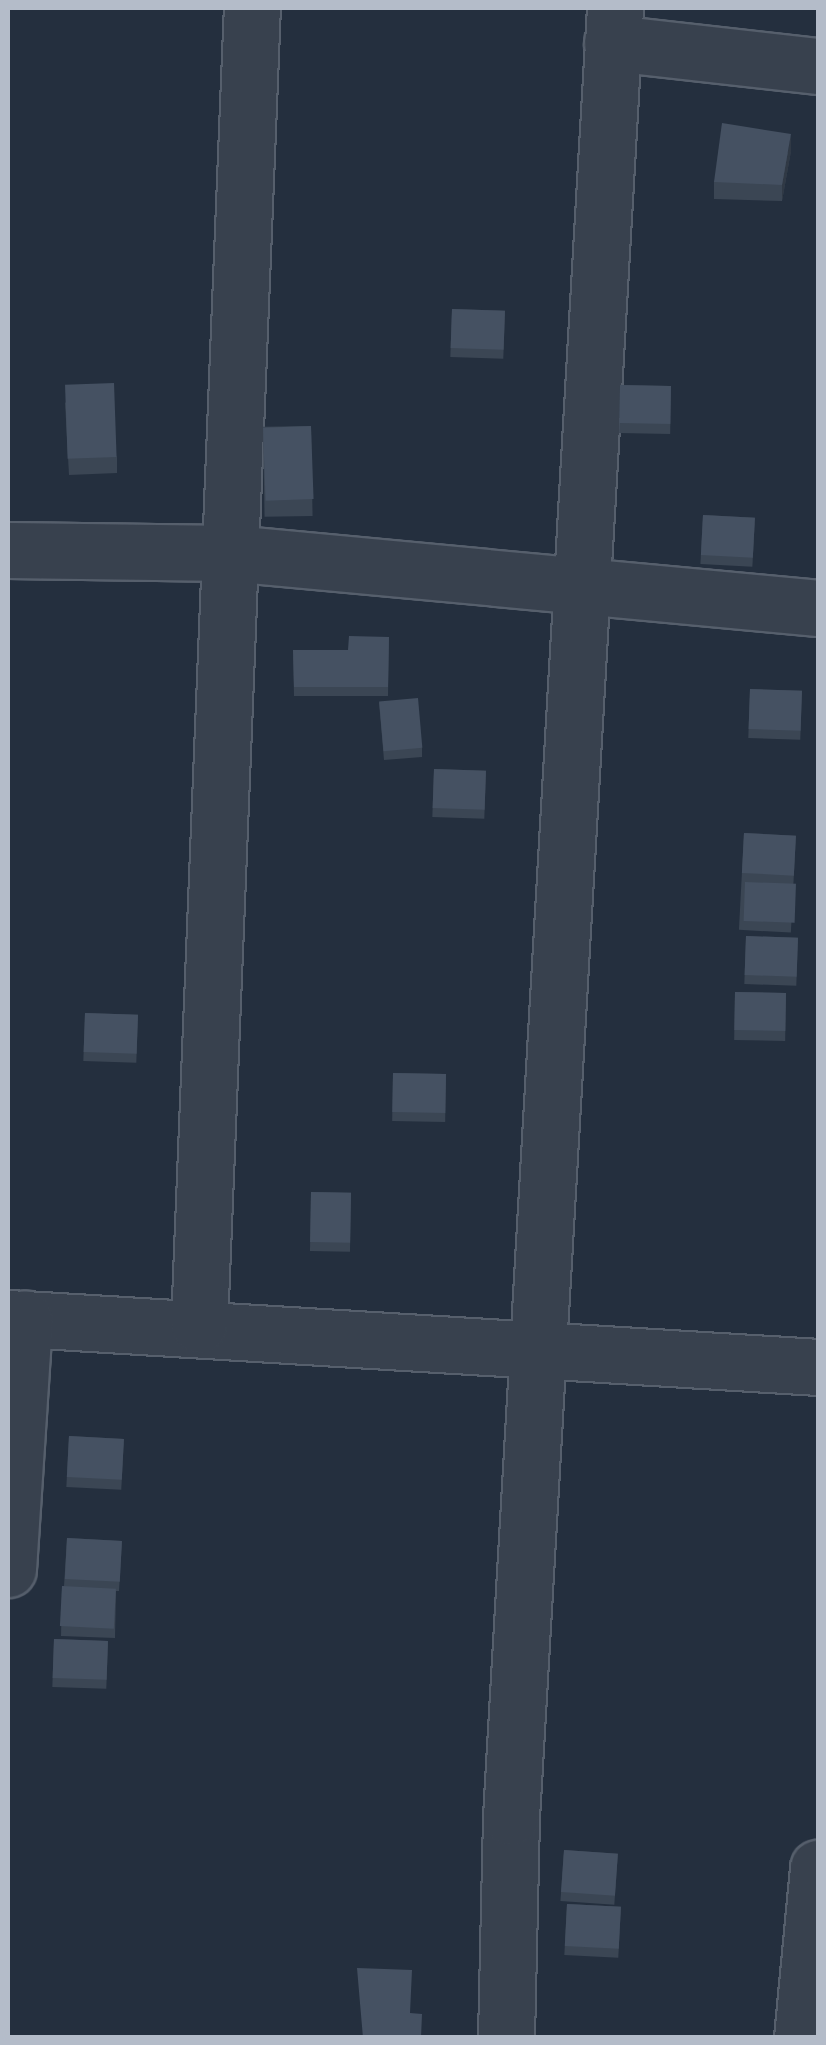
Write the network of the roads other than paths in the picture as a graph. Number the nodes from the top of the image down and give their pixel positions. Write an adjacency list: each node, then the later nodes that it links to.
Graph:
1 (252, 8): 5 (street)
2 (614, 25): 3 (street); 6 (street)
3 (818, 66)
4 (8, 550): 5 (street)
5 (230, 554): 6 (street); 9 (street)
6 (577, 581): 7 (street); 10 (street)
7 (818, 608)
8 (16, 1318): 9 (street); 12 (street)
9 (200, 1325): 10 (street)
10 (540, 1349): 11 (street); 14 (street)
11 (818, 1368)
12 (8, 1570)
13 (818, 1868): 15 (street)
14 (506, 2038)
15 (802, 2038)

